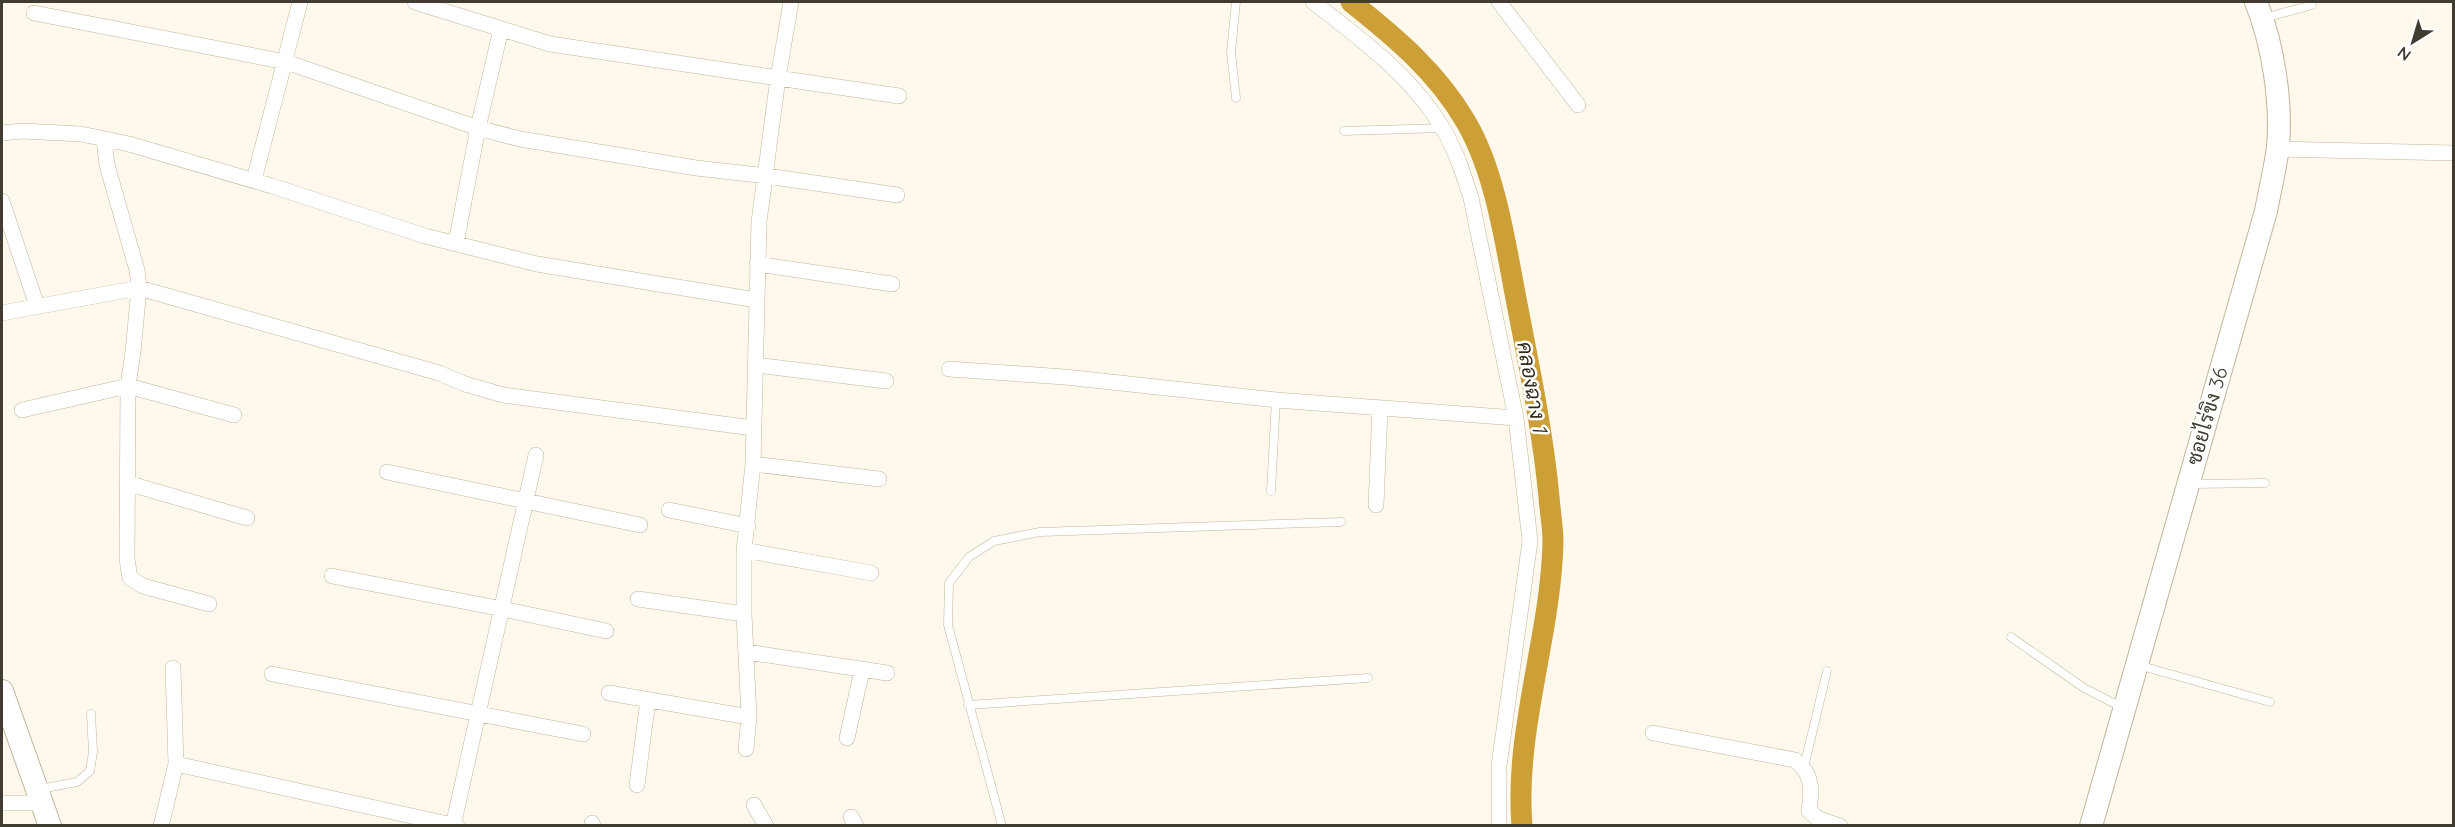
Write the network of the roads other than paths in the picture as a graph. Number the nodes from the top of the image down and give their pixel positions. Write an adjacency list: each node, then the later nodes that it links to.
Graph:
1 (300, 2): 11 (street)
2 (415, 2): 10 (street)
3 (791, 2): 12 (street)
4 (1236, 2): 14 (lane)
5 (1313, 2): 17 (street)
6 (1499, 2): 15 (street)
7 (2312, 5): 8 (lane)
8 (2259, 10): 21 (street, ซอยไร่ขิง 36)
9 (34, 13): 11 (street)
10 (501, 29): 12 (street); 16 (street)
11 (286, 62): 16 (street); 24 (street)
12 (778, 78): 13 (street); 23 (street)
13 (899, 96)
14 (1236, 98)
15 (1578, 105)
16 (477, 128): 23 (street); 27 (street)
17 (1442, 128): 18 (lane); 42 (street)
18 (1344, 131)
19 (2, 133): 20 (street)
20 (104, 139): 24 (street); 30 (street)
21 (2278, 149): 22 (street); 50 (street, ซอยไร่ขิง 36)
22 (2454, 153)
23 (767, 176): 25 (street); 28 (street)
24 (254, 180): 27 (street)
25 (897, 195)
26 (2, 201): 32 (street)
27 (456, 243): 31 (street)
28 (757, 264): 29 (street); 31 (street)
29 (892, 284)
30 (139, 288): 32 (street); 37 (street); 43 (street)
31 (756, 300): 34 (street)
32 (37, 306): 33 (street)
33 (2, 313)
34 (756, 365): 36 (street); 43 (street)
35 (949, 369): 38 (street)
36 (886, 381)
37 (128, 386): 40 (street); 41 (street); 48 (street)
38 (1276, 400): 39 (street); 51 (lane)
39 (1380, 408): 42 (street); 53 (street)
40 (22, 410)
41 (234, 415)
42 (1516, 418): 100 (street)
43 (753, 428): 45 (street)
44 (536, 455): 52 (street)
45 (753, 464): 47 (street); 58 (street)
46 (387, 472): 52 (street)
47 (879, 479)
48 (128, 483): 55 (street); 63 (street)
49 (2265, 483): 50 (lane)
50 (2188, 484): 69 (street, ซอยไร่ขิง 36)
51 (1271, 490)
52 (526, 500): 57 (street); 64 (street)
53 (1376, 505)
54 (669, 510): 58 (street)
55 (247, 518)
56 (1341, 522): 80 (lane)
57 (640, 525)
58 (748, 526): 59 (street)
59 (744, 550): 60 (street); 65 (street)
60 (871, 573)
61 (332, 576): 64 (street)
62 (638, 599): 65 (street)
63 (209, 604)
64 (503, 609): 66 (street); 83 (street)
65 (744, 614): 68 (street)
66 (606, 631)
67 (2011, 637): 81 (lane)
68 (747, 652): 71 (street); 84 (street)
69 (2136, 664): 79 (lane); 81 (street, ซอยไร่ขิง 36)
70 (173, 668): 89 (street)
71 (862, 670): 73 (street); 87 (street)
72 (1827, 671): 90 (lane)
73 (887, 673)
74 (272, 674): 83 (street)
75 (1368, 678): 80 (lane)
76 (2, 691): 92 (street)
77 (609, 693): 78 (street)
78 (648, 700): 84 (street); 91 (street)
79 (2270, 702)
80 (968, 705): 99 (lane)
81 (2124, 708): 102 (street, ซอยไร่ขิง 36)
82 (91, 714): 92 (lane)
83 (478, 715): 86 (street); 97 (street)
84 (749, 717): 88 (street)
85 (1653, 733): 90 (street)
86 (583, 734)
87 (847, 738)
88 (746, 749)
89 (176, 764): 96 (street); 97 (street)
90 (1804, 767): 101 (street)
91 (637, 785)
92 (40, 796): 93 (street); 95 (street)
93 (2, 803)
94 (754, 805): 98 (street)
95 (50, 825)
96 (161, 825)
97 (455, 825)
98 (766, 825)
99 (1002, 825)
100 (1499, 825)
101 (1840, 825)
102 (2091, 825)

